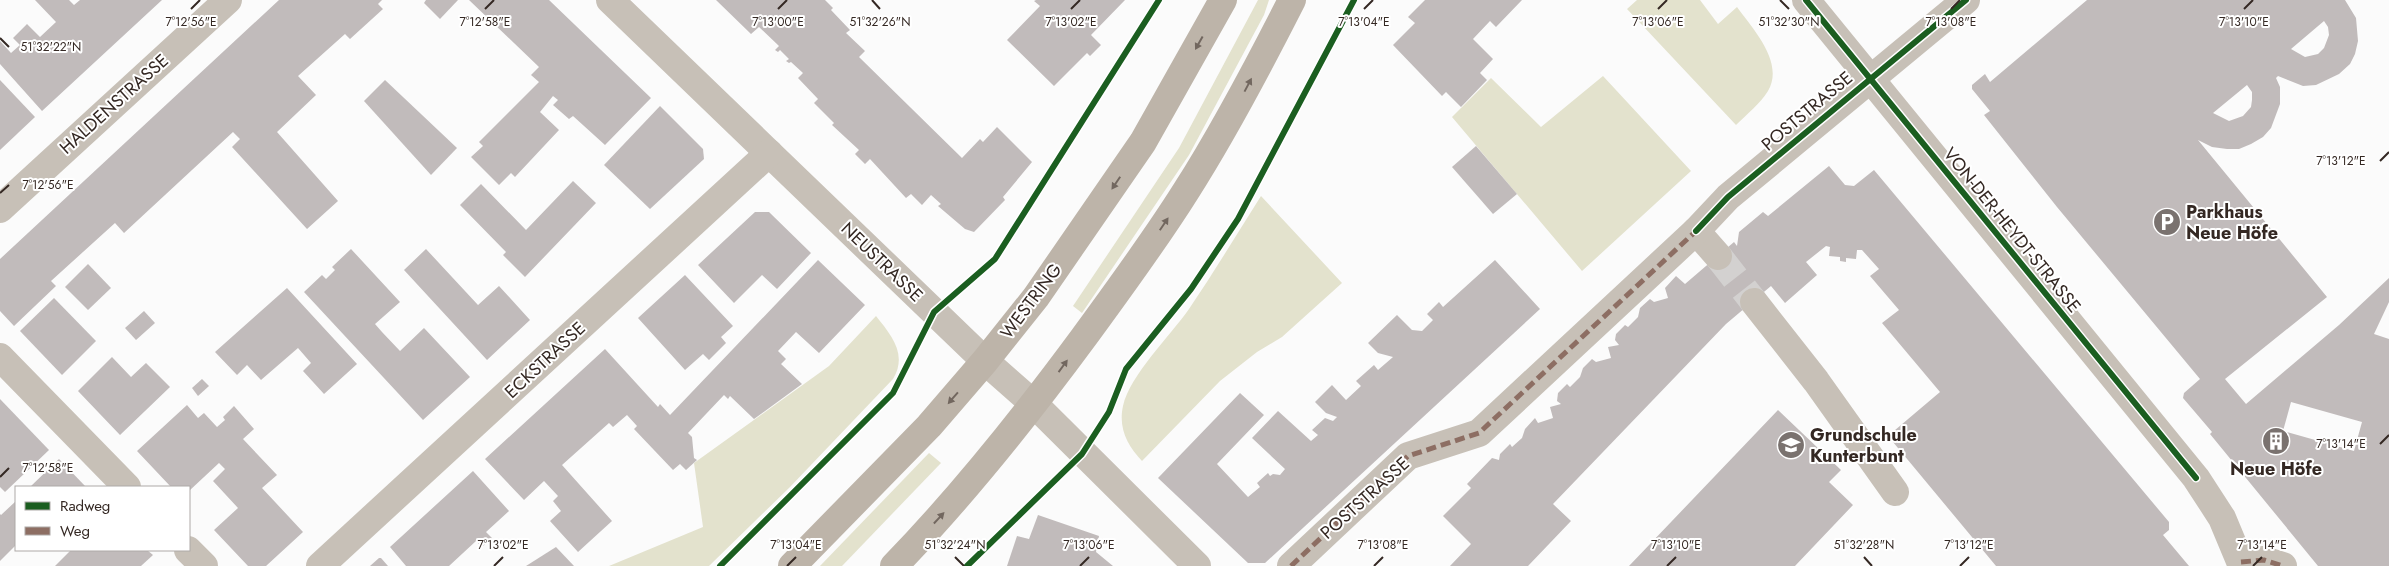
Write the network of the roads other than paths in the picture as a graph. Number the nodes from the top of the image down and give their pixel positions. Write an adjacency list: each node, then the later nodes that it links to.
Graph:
1 (228, 0): 9 (street, HALDENSTRASSE)
2 (610, 0): 8 (street, NEUSTRASSE)
3 (1223, 0): 14 (main road, WESTRING, one-way to 14)
4 (1292, 0): 15 (main road, one-way to 4)
5 (1806, 0): 7 (street, VON-DER-HEYDT-STRASSE)
6 (1966, 0): 7 (street, POSTSTRASSE)
7 (1869, 78): 10 (street, POSTSTRASSE); 19 (street, VON-DER-HEYDT-STRASSE)
8 (769, 153): 14 (street, NEUSTRASSE); 21 (street, ECKSTRASSE)
9 (0, 209)
10 (1696, 230): 11 (street); 25 (street, POSTSTRASSE)
11 (1718, 256)
12 (1754, 302): 17 (street)
13 (0, 357): 16 (street)
14 (985, 361): 15 (street, NEUSTRASSE); 22 (main road, WESTRING, one-way to 22)
15 (1034, 405): 23 (main road, one-way to 15); 24 (street, NEUSTRASSE)
16 (126, 486)
17 (1895, 492)
18 (189, 551): 20 (street)
19 (2241, 564): 26 (street)
20 (204, 566)
21 (320, 566)
22 (792, 566)
23 (894, 566)
24 (1197, 566)
25 (1291, 566)
26 (2283, 566)

